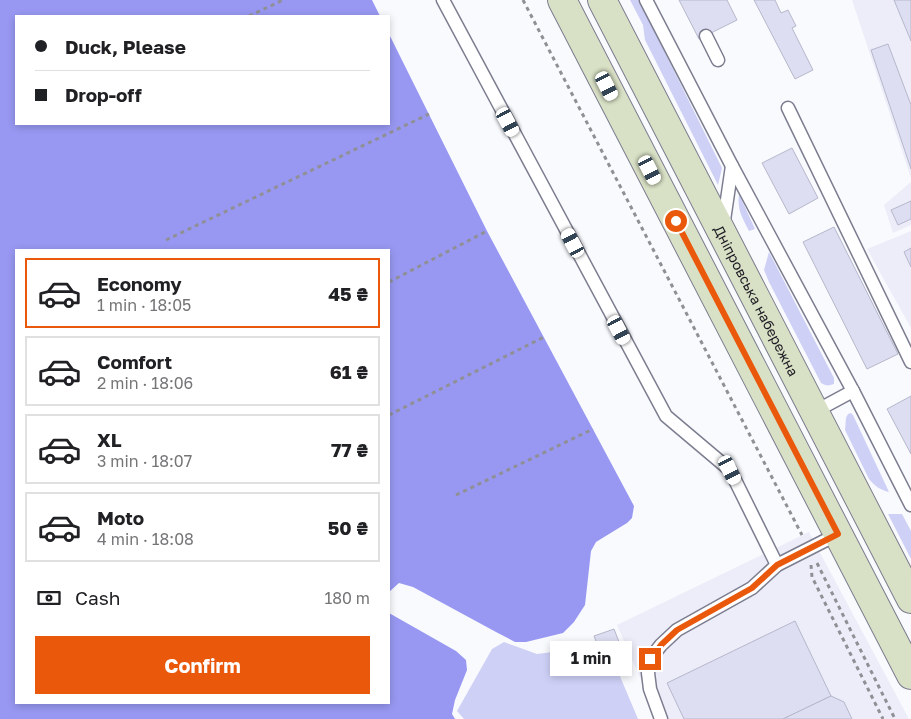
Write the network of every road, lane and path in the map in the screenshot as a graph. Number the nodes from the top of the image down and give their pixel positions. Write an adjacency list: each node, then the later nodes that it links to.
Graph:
1 (283, 0): 7 (path)
2 (442, 0): 27 (lane)
3 (523, 0): 26 (path)
4 (562, 0): 25 (main road)
5 (646, 0): 12 (lane)
6 (610, 8): 14 (main road, Дніпровська набережна)
7 (251, 15)
8 (706, 36): 9 (lane)
9 (718, 60)
10 (788, 108): 18 (lane)
11 (429, 114): 15 (path)
12 (732, 166): 14 (lane); 19 (lane)
13 (487, 231): 16 (path)
14 (722, 234): 20 (main road, Дніпровська набережна)
15 (166, 240)
16 (390, 281)
17 (544, 336): 21 (path)
18 (911, 362)
19 (853, 391): 20 (lane); 24 (lane)
20 (814, 412): 28 (main road, Дніпровська набережна)
21 (390, 414)
22 (593, 429): 23 (path)
23 (456, 495)
24 (911, 505)
25 (838, 534): 26 (lane); 29 (main road)
26 (810, 549): 27 (lane); 31 (path); 32 (path)
27 (777, 565): 30 (lane)
28 (911, 599)
29 (911, 675)
30 (661, 719)
31 (883, 719)
32 (895, 719)

